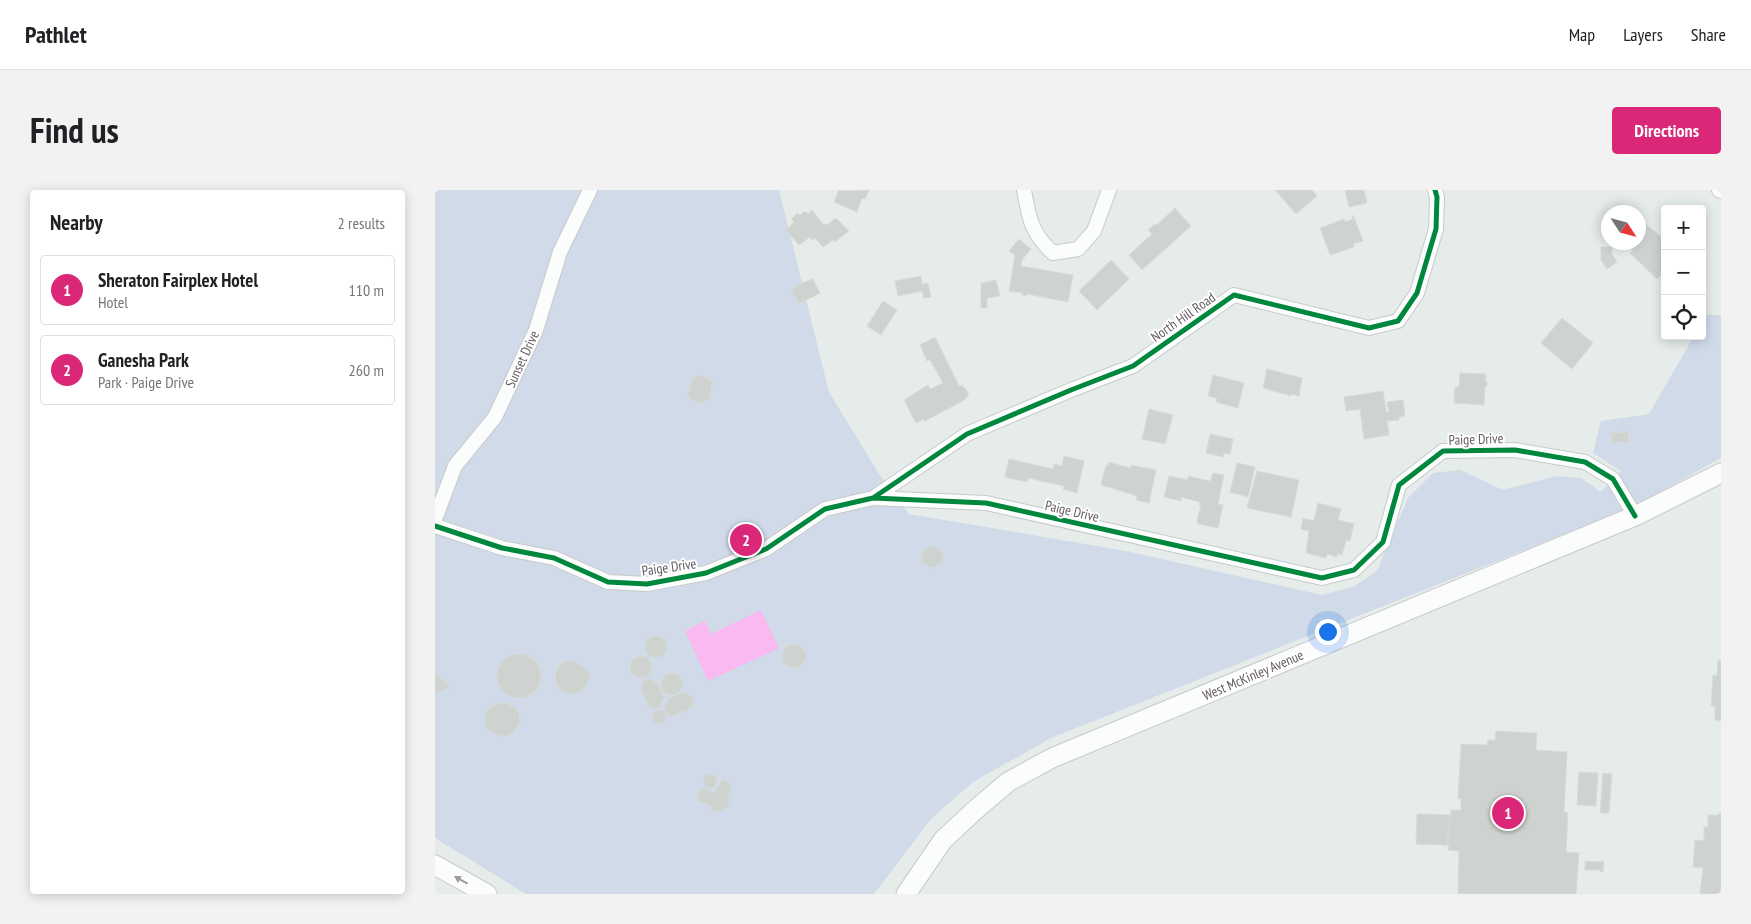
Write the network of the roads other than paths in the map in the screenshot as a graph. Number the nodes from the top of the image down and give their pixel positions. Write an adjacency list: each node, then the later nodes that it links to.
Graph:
1 (590, 190): 8 (street, Sunset Drive)
2 (1023, 190): 3 (street)
3 (1109, 190)
4 (1435, 190): 6 (street, North Hill Road)
5 (1721, 473): 7 (main road, West McKinley Avenue)
6 (873, 498): 7 (street, Paige Drive); 9 (street, Paige Drive)
7 (1635, 516): 12 (main road, West McKinley Avenue)
8 (435, 518)
9 (435, 526)
10 (435, 865): 11 (main road, one-way to 10)
11 (487, 894)
12 (906, 894)

